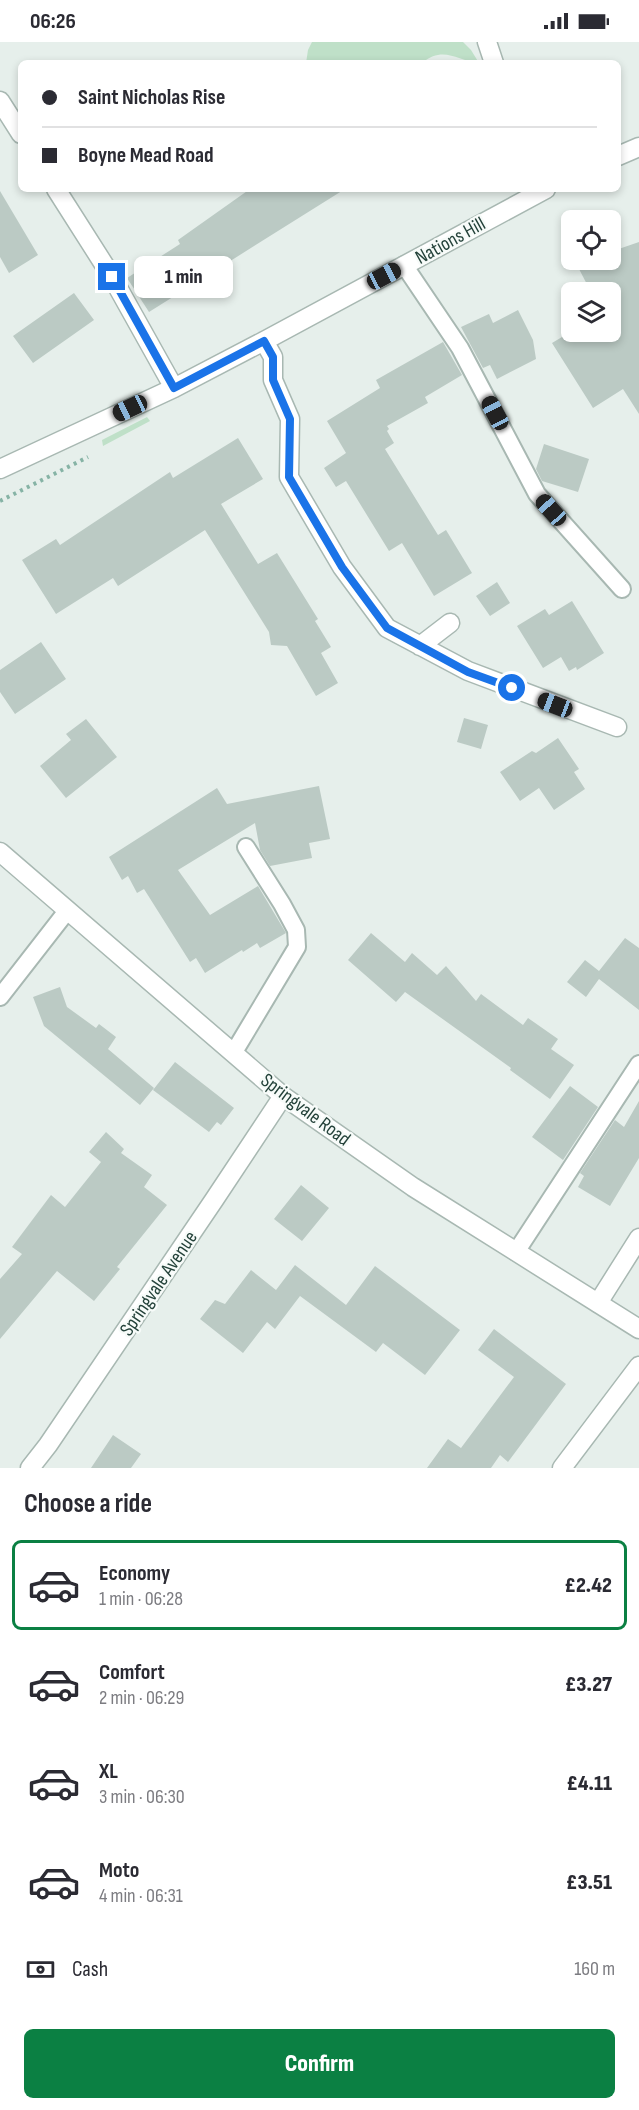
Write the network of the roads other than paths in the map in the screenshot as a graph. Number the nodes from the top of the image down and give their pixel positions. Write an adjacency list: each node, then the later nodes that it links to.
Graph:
1 (487, 42): 2 (street)
2 (493, 60)
3 (0, 101): 4 (street)
4 (18, 129)
5 (639, 147): 6 (street)
6 (621, 155)
7 (58, 192): 11 (street)
8 (535, 192): 9 (street, Nations Hill)
9 (404, 265): 10 (street, Nations Hill); 13 (lane)
10 (264, 341): 11 (street, Nations Hill); 15 (street)
11 (174, 388): 12 (street, Nations Hill)
12 (0, 469)
13 (622, 589)
14 (450, 623): 15 (street)
15 (420, 646): 16 (street)
16 (616, 727)
17 (246, 847): 21 (lane)
18 (0, 852): 19 (street, Springvale Road)
19 (67, 911): 20 (lane); 21 (street, Springvale Road)
20 (0, 998)
21 (234, 1052): 23 (street, Springvale Road)
22 (639, 1064): 25 (lane)
23 (283, 1096): 25 (street, Springvale Road); 29 (street, Springvale Avenue)
24 (639, 1238): 26 (street)
25 (516, 1252): 26 (street, Springvale Road)
26 (598, 1303): 27 (street, Springvale Road)
27 (639, 1329)
28 (639, 1366): 30 (street)
29 (30, 1468)
30 (562, 1468)

